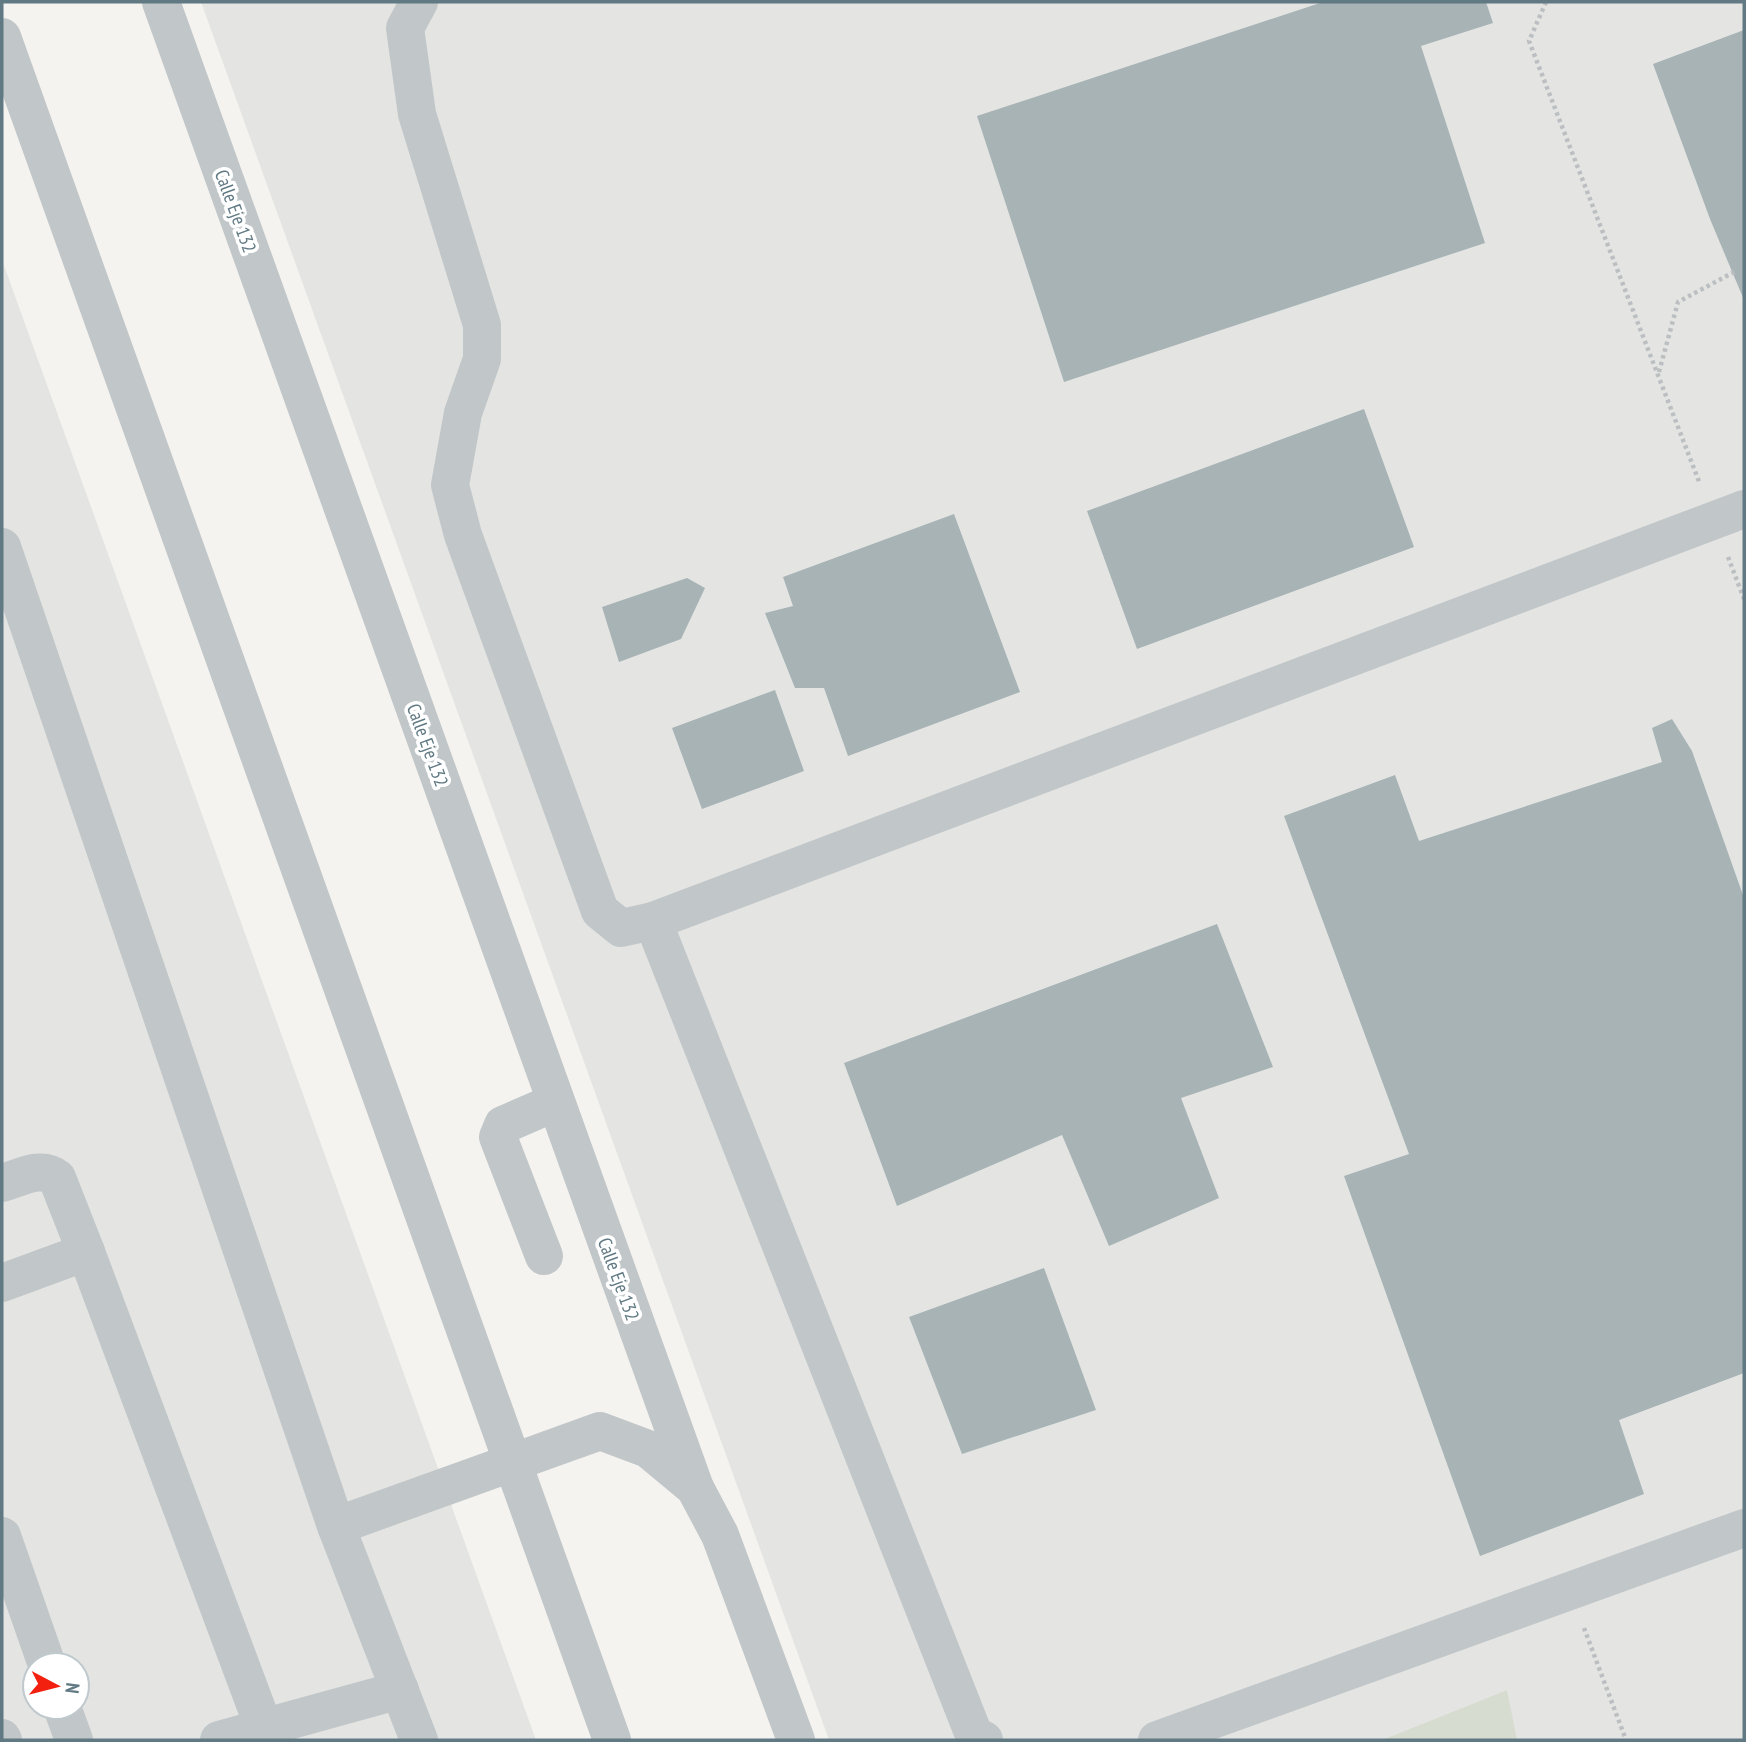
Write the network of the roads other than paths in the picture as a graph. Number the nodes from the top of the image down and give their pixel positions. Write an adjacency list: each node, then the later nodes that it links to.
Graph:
1 (161, 2): 7 (street, Calle Eje 132)
2 (419, 2): 6 (street)
3 (2, 37): 12 (street)
4 (1729, 514): 6 (street)
5 (2, 547): 14 (street)
6 (653, 921): 26 (street)
7 (556, 1102): 10 (street); 13 (street, Calle Eje 132)
8 (2, 1183): 9 (street)
9 (86, 1252): 11 (street); 20 (street)
10 (544, 1256)
11 (2, 1283)
12 (512, 1461): 13 (street, Calle Eje 132); 14 (street, Calle Eje 132); 24 (street)
13 (695, 1488): 25 (street, Calle Eje 132)
14 (336, 1526): 18 (street)
15 (1744, 1528): 27 (street)
16 (2, 1536): 17 (street)
17 (42, 1651)
18 (400, 1690): 20 (street); 23 (street)
19 (67, 1721): 21 (street)
20 (264, 1728): 22 (street)
21 (74, 1740)
22 (219, 1740)
23 (419, 1740)
24 (612, 1740)
25 (796, 1740)
26 (984, 1740)
27 (1157, 1740)

